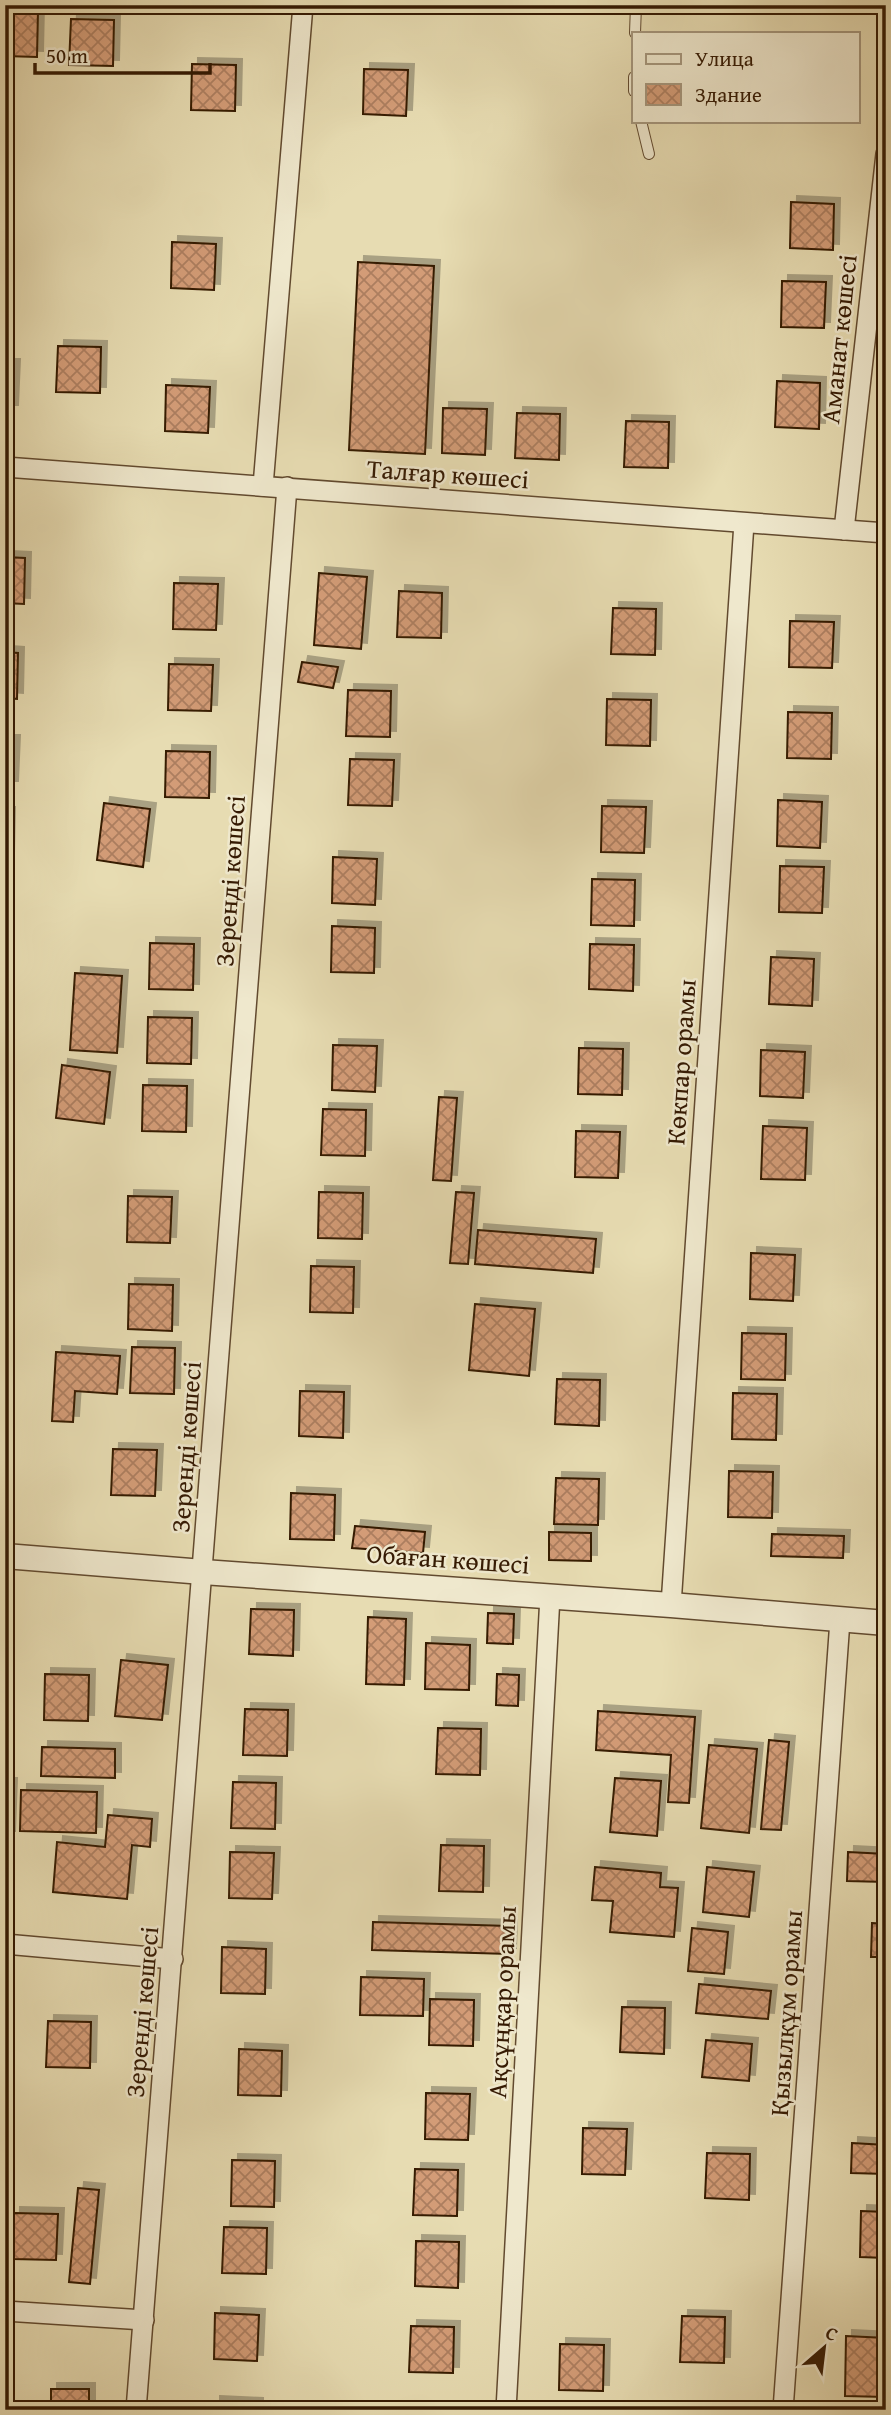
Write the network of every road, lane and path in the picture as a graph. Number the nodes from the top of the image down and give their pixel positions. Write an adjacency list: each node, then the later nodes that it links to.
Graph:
1 (303, 5): 8 (street)
2 (636, 5): 3 (lane)
3 (635, 32)
4 (641, 122): 6 (lane)
5 (886, 153): 11 (street, Аманат көшесі)
6 (649, 154)
7 (5, 467): 8 (street, Талғар көшесі)
8 (263, 486): 9 (street, Талғар көшесі)
9 (286, 487): 10 (street, Талғар көшесі); 14 (street, Зеренді көшесі)
10 (744, 523): 11 (street, Талғар көшесі); 16 (street, Көкпар орамы)
11 (844, 530): 12 (street, Талғар көшесі)
12 (886, 533)
13 (5, 1556): 14 (street, Обаған көшесі)
14 (203, 1572): 15 (street, Обаған көшесі); 20 (street, Зеренді көшесі)
15 (550, 1596): 16 (street, Обаған көшесі); 24 (street, Ақсұңқар орамы)
16 (671, 1605): 17 (street, Обаған көшесі)
17 (841, 1620): 18 (street, Обаған көшесі); 25 (street, Қызылқұм орамы)
18 (886, 1623)
19 (5, 1944): 20 (street)
20 (173, 1959): 22 (street, Зеренді көшесі)
21 (5, 2311): 22 (street)
22 (144, 2320): 23 (street, Зеренді көшесі)
23 (136, 2410)
24 (506, 2410)
25 (783, 2410)

